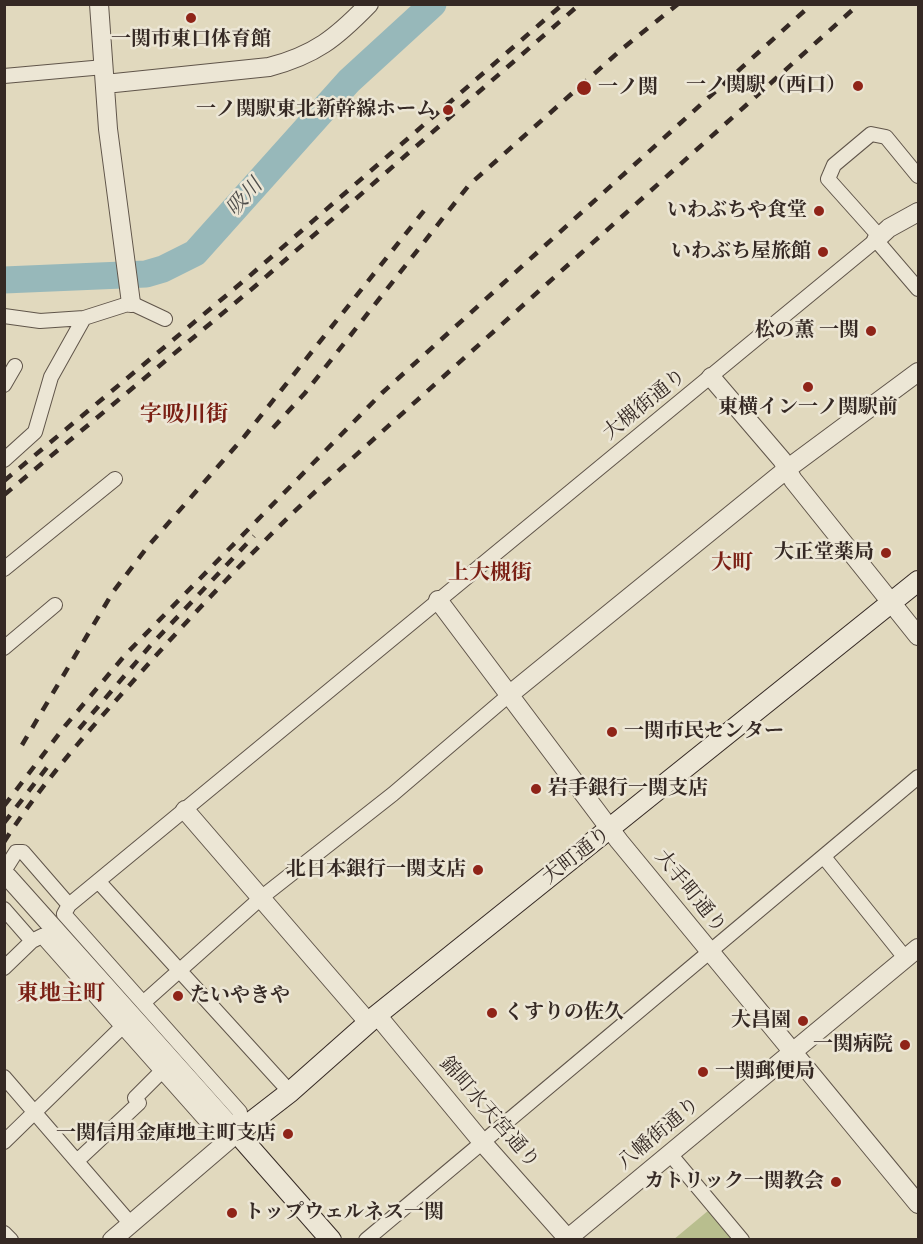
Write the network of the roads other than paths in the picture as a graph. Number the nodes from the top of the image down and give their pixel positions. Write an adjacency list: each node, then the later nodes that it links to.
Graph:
1 (99, 4): 4 (street)
2 (369, 4): 4 (street)
3 (4, 76): 4 (street)
4 (104, 76): 9 (street)
5 (918, 176): 7 (street)
6 (918, 212): 7 (street)
7 (877, 238): 8 (street); 15 (street, 大槻街通り)
8 (918, 289)
9 (131, 297): 11 (street); 12 (street)
10 (4, 316): 11 (street)
11 (84, 318): 17 (street)
12 (165, 319)
13 (15, 366): 16 (street)
14 (918, 372): 18 (street)
15 (711, 377): 18 (street); 22 (street, 大槻街通り)
16 (4, 385)
17 (4, 460)
18 (787, 469): 23 (street); 27 (street)
19 (115, 479): 20 (street)
20 (4, 569)
21 (918, 581): 23 (main road, 大町通り)
22 (438, 600): 27 (street, 大手町通り); 29 (street, 大槻街通り)
23 (892, 604): 25 (street); 30 (main road, 大町通り)
24 (55, 605): 26 (street)
25 (918, 636)
26 (4, 648)
27 (509, 694): 30 (street, 大手町通り); 34 (street)
28 (918, 777): 31 (street)
29 (185, 810): 33 (street, 大槻街通り); 34 (street, 錦町水天宮通り)
30 (611, 830): 38 (street, 大手町通り); 43 (main road, 大町通り)
31 (824, 857): 38 (street); 39 (street)
32 (6, 874): 35 (street); 50 (street)
33 (98, 881): 35 (street, 大槻街通り); 41 (street)
34 (262, 897): 41 (street); 43 (street, 錦町水天宮通り)
35 (69, 905): 42 (street)
36 (4, 909): 37 (street)
37 (32, 940): 40 (street); 44 (street)
38 (709, 950): 45 (street, 大手町通り); 52 (street)
39 (912, 953): 45 (street, 八幡街通り)
40 (4, 968)
41 (178, 971): 42 (street); 48 (street)
42 (143, 1003): 50 (street)
43 (372, 1019): 48 (main road, 大町通り); 52 (street, 錦町水天宮通り)
44 (122, 1027): 46 (street); 49 (street)
45 (793, 1050): 53 (street, 八幡街通り); 55 (street, 大手町通り)
46 (162, 1071): 50 (street); 54 (street)
47 (4, 1077): 49 (street)
48 (290, 1092): 50 (main road, 大町通り)
49 (34, 1112): 51 (street); 54 (street)
50 (237, 1133): 56 (street); 60 (main road)
51 (4, 1142)
52 (482, 1142): 61 (street); 62 (street, 錦町水天宮通り)
53 (670, 1154): 62 (street, 八幡街通り); 63 (street)
54 (76, 1161): 56 (street)
55 (918, 1204)
56 (130, 1223): 59 (street)
57 (4, 1233): 58 (street)
58 (11, 1239)
59 (112, 1239)
60 (331, 1239)
61 (366, 1239)
62 (568, 1239)
63 (742, 1239)

